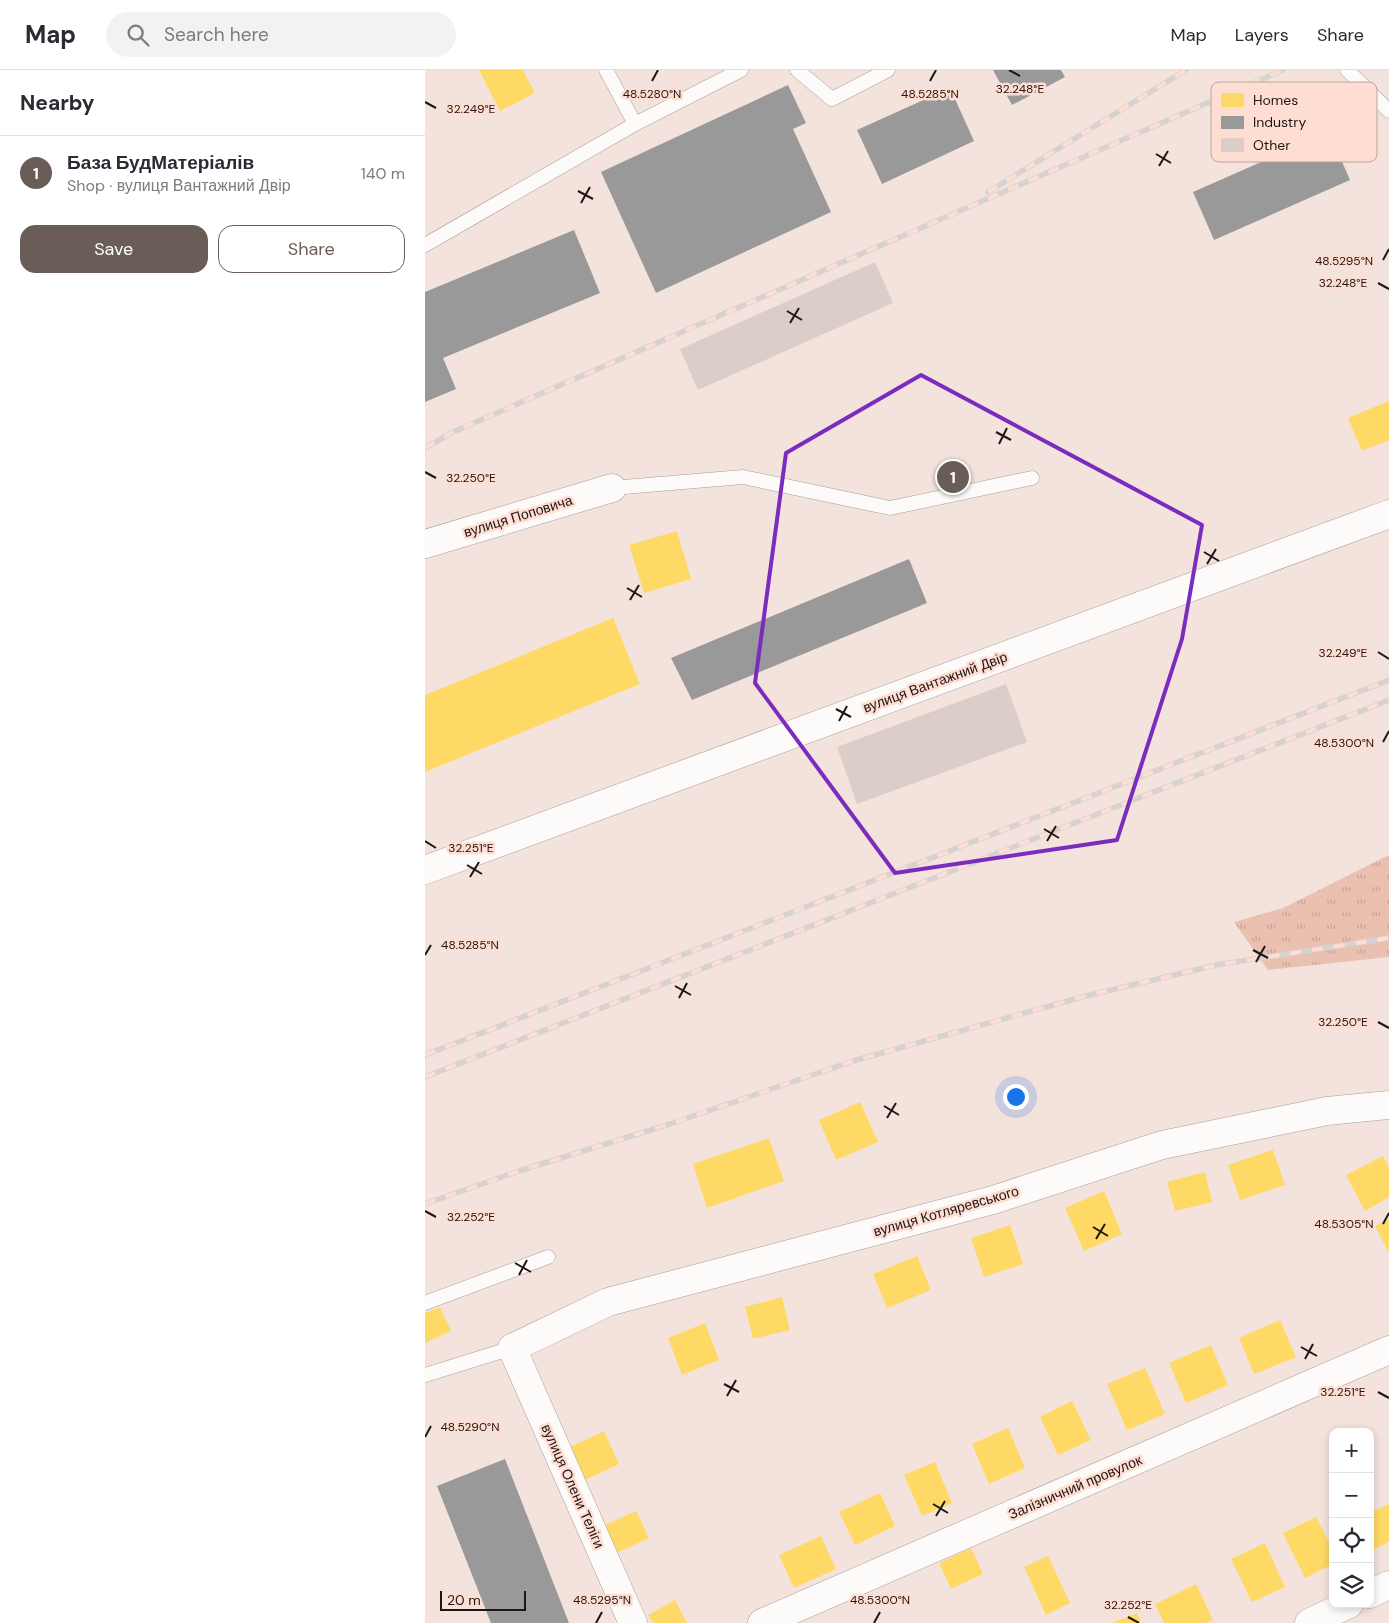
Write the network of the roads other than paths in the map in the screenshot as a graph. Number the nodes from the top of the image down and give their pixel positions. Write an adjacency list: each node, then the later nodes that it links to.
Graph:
1 (606, 70): 9 (lane)
2 (741, 70): 9 (lane)
3 (797, 70): 4 (lane)
4 (888, 70)
5 (1347, 70): 6 (lane)
6 (1359, 82)
7 (1377, 99): 8 (lane)
8 (1389, 111)
9 (635, 124): 10 (lane)
10 (425, 245)
11 (1032, 478): 12 (lane)
12 (611, 488): 14 (street, вулиця Поповича)
13 (1389, 514): 15 (street, вулиця Вантажний Двір)
14 (425, 544)
15 (425, 870)
16 (1389, 1104): 19 (street, вулиця Котляревського)
17 (548, 1257): 18 (lane)
18 (425, 1302)
19 (512, 1348): 21 (lane); 25 (street, вулиця Олени Теліги)
20 (1389, 1350): 26 (street, Залізничний провулок)
21 (425, 1374)
22 (1389, 1585): 23 (street)
23 (1374, 1592)
24 (1341, 1608): 27 (street)
25 (633, 1623)
26 (762, 1623)
27 (1309, 1623)

